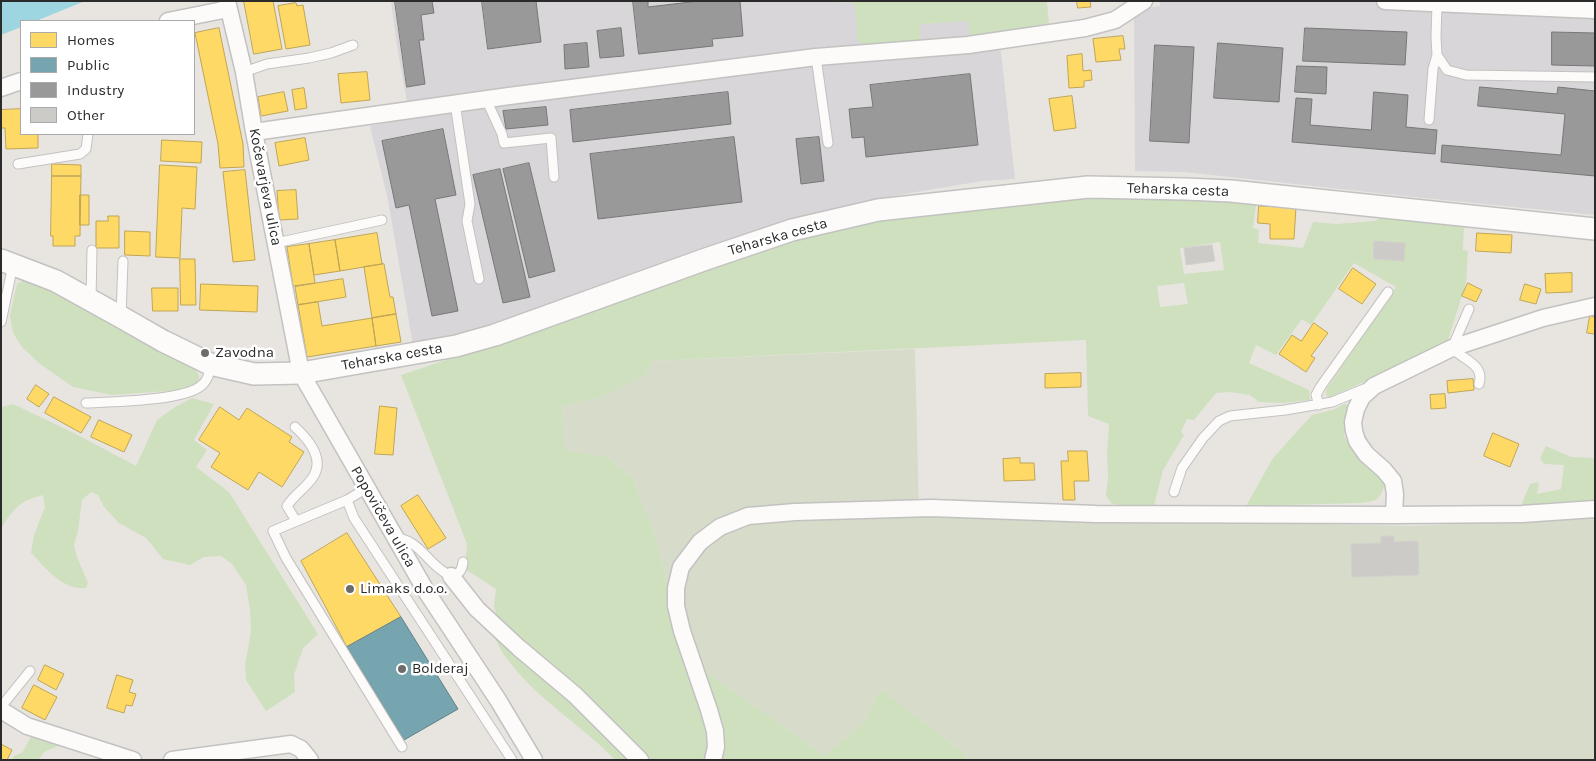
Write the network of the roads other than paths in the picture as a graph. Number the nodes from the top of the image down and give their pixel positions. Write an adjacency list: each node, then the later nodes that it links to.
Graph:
1 (1144, 1): 9 (street)
2 (1386, 1): 3 (street)
3 (1437, 4): 5 (street); 8 (lane)
4 (227, 5): 6 (street); 10 (street, Kočevarjeva ulica)
5 (1595, 10)
6 (172, 20)
7 (353, 45): 10 (lane)
8 (1437, 55): 11 (lane); 16 (lane)
9 (816, 57): 14 (street); 19 (lane)
10 (244, 72): 17 (street, Kočevarjeva ulica)
11 (1595, 77)
12 (20, 81): 13 (street)
13 (1, 88)
14 (486, 99): 15 (street); 21 (lane)
15 (455, 103): 17 (street); 28 (lane)
16 (1429, 120)
17 (254, 132): 24 (street, Kočevarjeva ulica)
18 (88, 135): 20 (lane)
19 (828, 143)
20 (18, 164)
21 (554, 177)
22 (382, 220): 24 (lane)
23 (1595, 229): 37 (street, Teharska cesta)
24 (276, 243): 37 (street, Kočevarjeva ulica)
25 (92, 250): 30 (lane)
26 (123, 261): 33 (lane)
27 (7, 262): 30 (street, Teharska cesta); 34 (lane)
28 (479, 279)
29 (1388, 292): 41 (lane)
30 (90, 300): 33 (street, Teharska cesta)
31 (1595, 306): 35 (street)
32 (1469, 309): 35 (lane)
33 (121, 317): 36 (street, Teharska cesta)
34 (1, 322)
35 (1452, 348): 38 (lane); 39 (street)
36 (210, 364): 37 (street, Teharska cesta); 40 (lane)
37 (301, 373): 43 (street, Popovičeva ulica)
38 (1480, 384)
39 (1374, 386): 41 (lane); 47 (street)
40 (86, 403)
41 (1319, 404): 44 (lane)
42 (295, 427): 48 (lane)
43 (367, 488): 45 (lane); 49 (street, Popovičeva ulica)
44 (1174, 492)
45 (347, 500): 48 (lane); 58 (lane)
46 (1595, 509): 47 (street)
47 (1394, 515): 61 (street)
48 (296, 521): 54 (lane)
49 (396, 538): 51 (lane); 59 (street, Popovičeva ulica)
50 (463, 562): 51 (lane)
51 (451, 576): 60 (street)
52 (30, 672): 53 (lane)
53 (1, 708): 55 (street)
54 (402, 747)
55 (133, 760)
56 (172, 760): 57 (street)
57 (310, 760)
58 (512, 760)
59 (534, 760)
60 (640, 760)
61 (713, 760)

